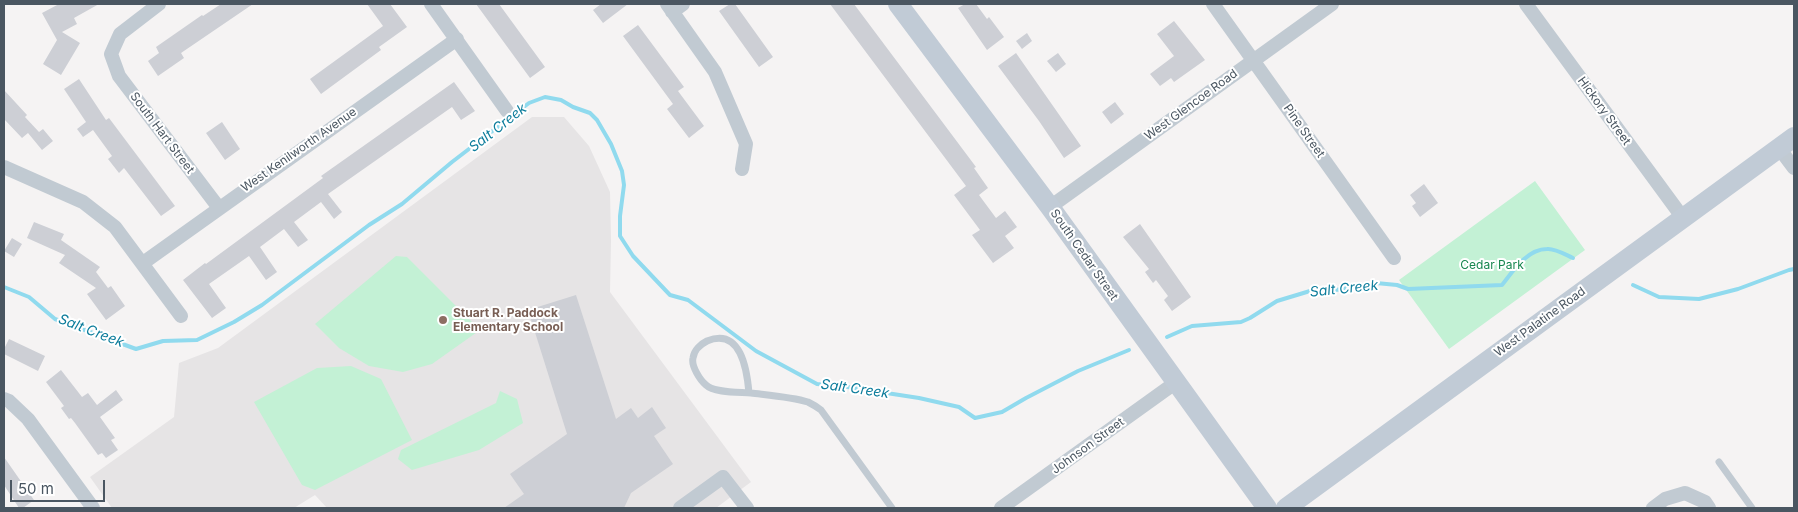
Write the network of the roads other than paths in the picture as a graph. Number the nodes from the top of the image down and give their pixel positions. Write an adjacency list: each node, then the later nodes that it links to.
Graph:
1 (159, 4): 16 (street, South Hart Street)
2 (431, 4): 8 (street)
3 (898, 4): 15 (street, South Cedar Street)
4 (1213, 4): 9 (street, Pine Street)
5 (1332, 4): 9 (street, West Glencoe Road)
6 (1526, 4): 17 (street, Hickory Street)
7 (674, 6): 14 (street)
8 (457, 39): 10 (street); 16 (street, West Kenilworth Avenue)
9 (1254, 60): 15 (street, West Glencoe Road); 18 (street, Pine Street)
10 (507, 111)
11 (1790, 142): 13 (street); 17 (street, West Palatine Road)
12 (4, 167): 19 (street)
13 (1794, 168)
14 (742, 169)
15 (1050, 207): 21 (street, South Cedar Street)
16 (218, 208): 19 (street, West Kenilworth Avenue)
17 (1683, 218): 31 (street, West Palatine Road)
18 (1394, 258)
19 (143, 263): 20 (street)
20 (181, 316)
21 (1175, 383): 29 (street, Johnson Street); 30 (street, South Cedar Street)
22 (749, 393): 22 (lane); 28 (lane)
23 (4, 399): 25 (street)
24 (1720, 462): 34 (lane)
25 (93, 508)
26 (680, 508): 27 (street)
27 (747, 508)
28 (892, 508)
29 (1001, 508)
30 (1267, 508)
31 (1286, 508)
32 (1652, 508): 33 (street)
33 (1709, 508)
34 (1752, 508)

